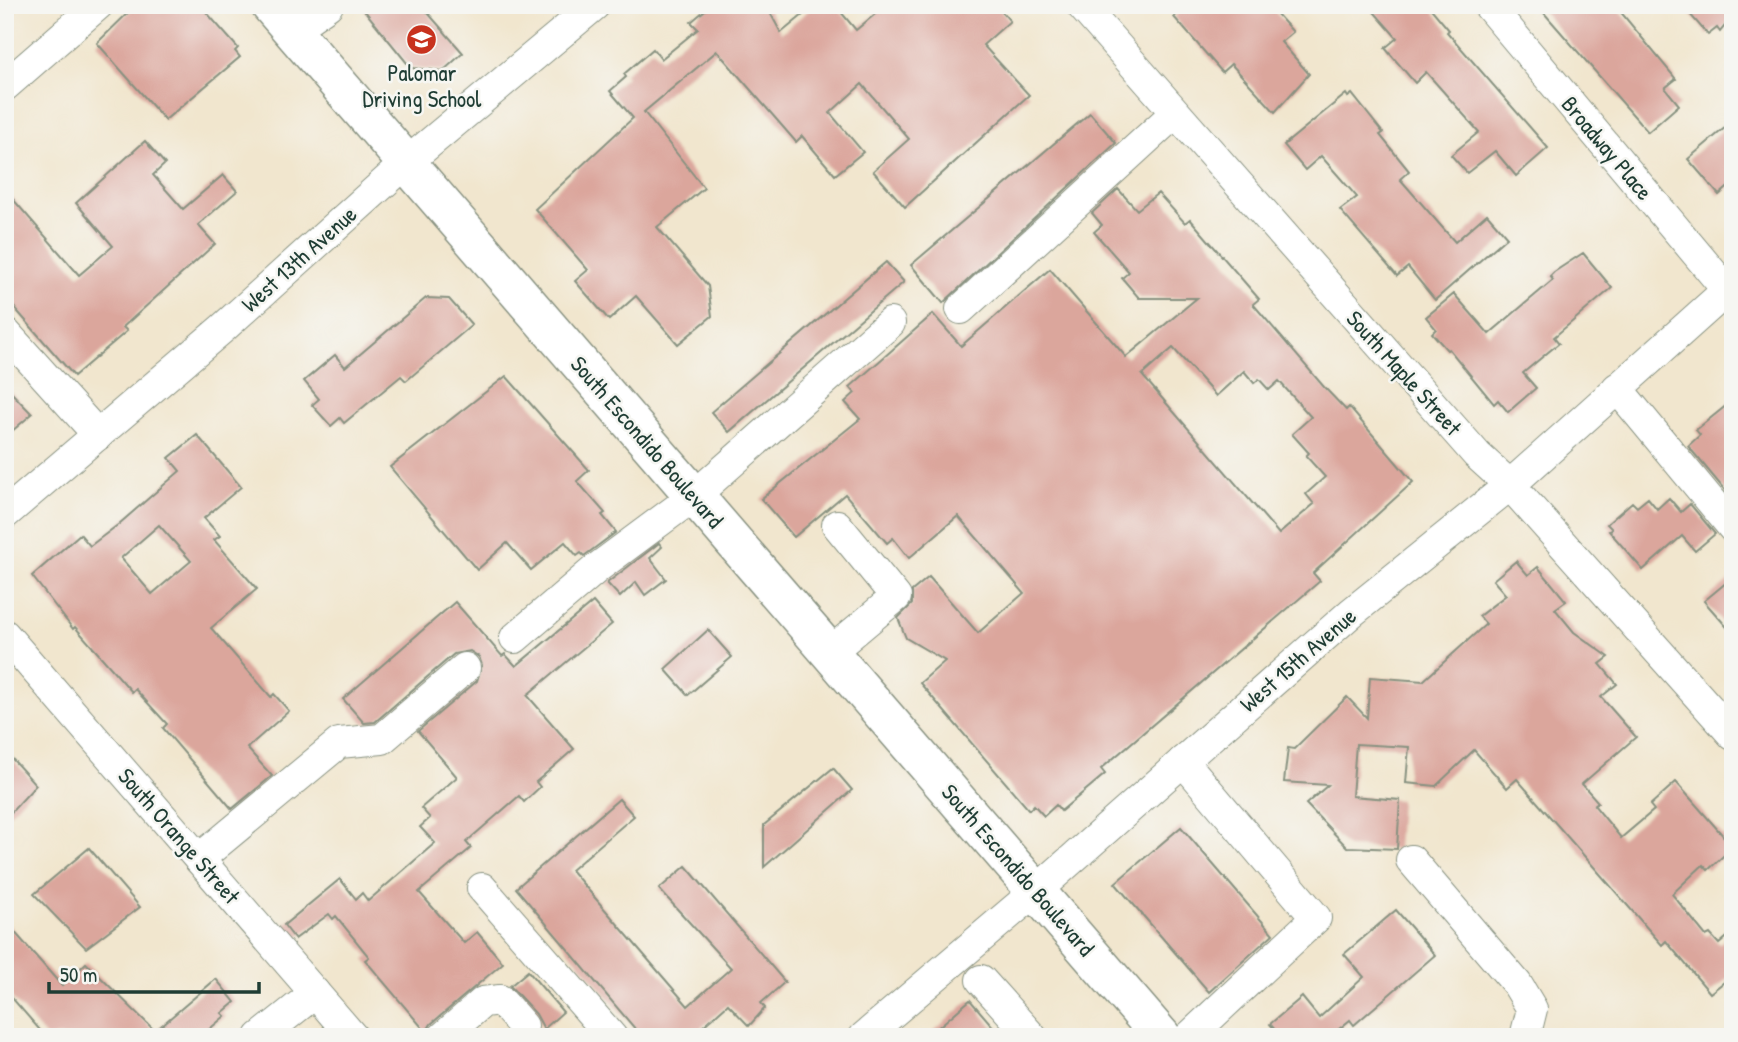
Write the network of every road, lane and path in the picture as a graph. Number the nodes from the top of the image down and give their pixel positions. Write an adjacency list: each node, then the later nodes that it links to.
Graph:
1 (98, 5): 7 (street)
2 (328, 5): 6 (street)
3 (595, 5): 9 (street, West 13th Avenue)
4 (1081, 5): 8 (street, South Maple Street)
5 (1488, 5): 10 (street, Broadway Place)
6 (281, 18): 9 (main road, South Escondido Boulevard)
7 (5, 86)
8 (1174, 114): 11 (street); 16 (street, South Maple Street)
9 (406, 163): 15 (street, West 13th Avenue); 17 (main road, South Escondido Boulevard)
10 (1730, 287): 14 (street, West 15th Avenue)
11 (961, 309)
12 (890, 323): 17 (street)
13 (5, 332): 15 (street)
14 (1617, 388): 16 (street, West 15th Avenue); 20 (street)
15 (98, 435): 18 (street, West 13th Avenue)
16 (1510, 485): 25 (street, South Maple Street); 26 (street, West 15th Avenue)
17 (694, 496): 22 (street); 23 (main road, South Escondido Boulevard)
18 (5, 514)
19 (837, 525): 23 (street)
20 (1733, 528)
21 (5, 635): 27 (street, South Orange Street)
22 (515, 638)
23 (829, 653): 30 (main road, South Escondido Boulevard)
24 (466, 668): 27 (street)
25 (1733, 735)
26 (1183, 761): 30 (street, West 15th Avenue); 41 (street)
27 (199, 859): 32 (street, South Orange Street)
28 (1410, 860): 42 (street)
29 (482, 888): 37 (street)
30 (1037, 891): 38 (street, West 15th Avenue); 40 (main road, South Escondido Boulevard)
31 (981, 980): 39 (street)
32 (315, 993): 34 (street); 35 (street, South Orange Street)
33 (523, 1026): 36 (street)
34 (260, 1037)
35 (353, 1037)
36 (443, 1037)
37 (612, 1037)
38 (864, 1037)
39 (1032, 1037)
40 (1161, 1037)
41 (1189, 1037)
42 (1524, 1037)

